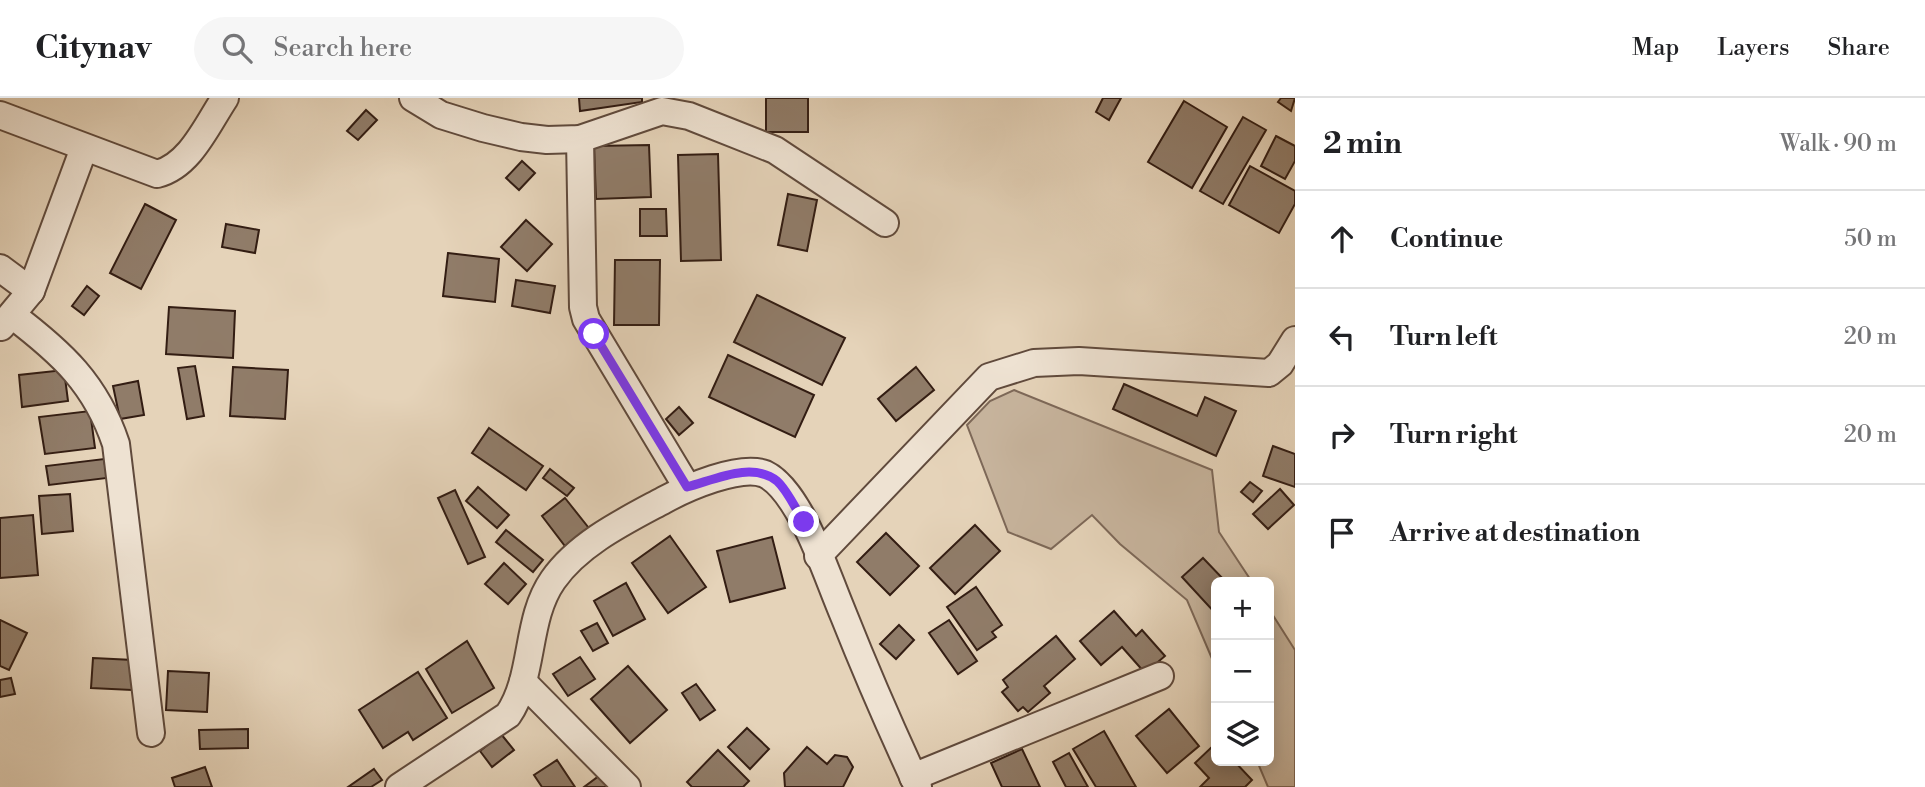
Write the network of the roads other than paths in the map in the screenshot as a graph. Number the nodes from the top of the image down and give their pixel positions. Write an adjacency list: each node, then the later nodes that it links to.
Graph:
1 (225, 98): 6 (street)
2 (413, 98): 5 (street)
3 (662, 105): 5 (street); 7 (street)
4 (0, 115): 6 (street)
5 (580, 139): 12 (street)
6 (84, 148): 9 (street)
7 (885, 223)
8 (0, 268): 9 (street)
9 (31, 291): 10 (street)
10 (6, 322): 16 (street)
11 (1295, 340): 13 (street)
12 (687, 487): 13 (street); 15 (street)
13 (818, 556): 17 (street)
14 (1160, 676): 17 (street)
15 (523, 682): 18 (street); 19 (street)
16 (151, 733)
17 (915, 782)
18 (399, 787)
19 (627, 787)

